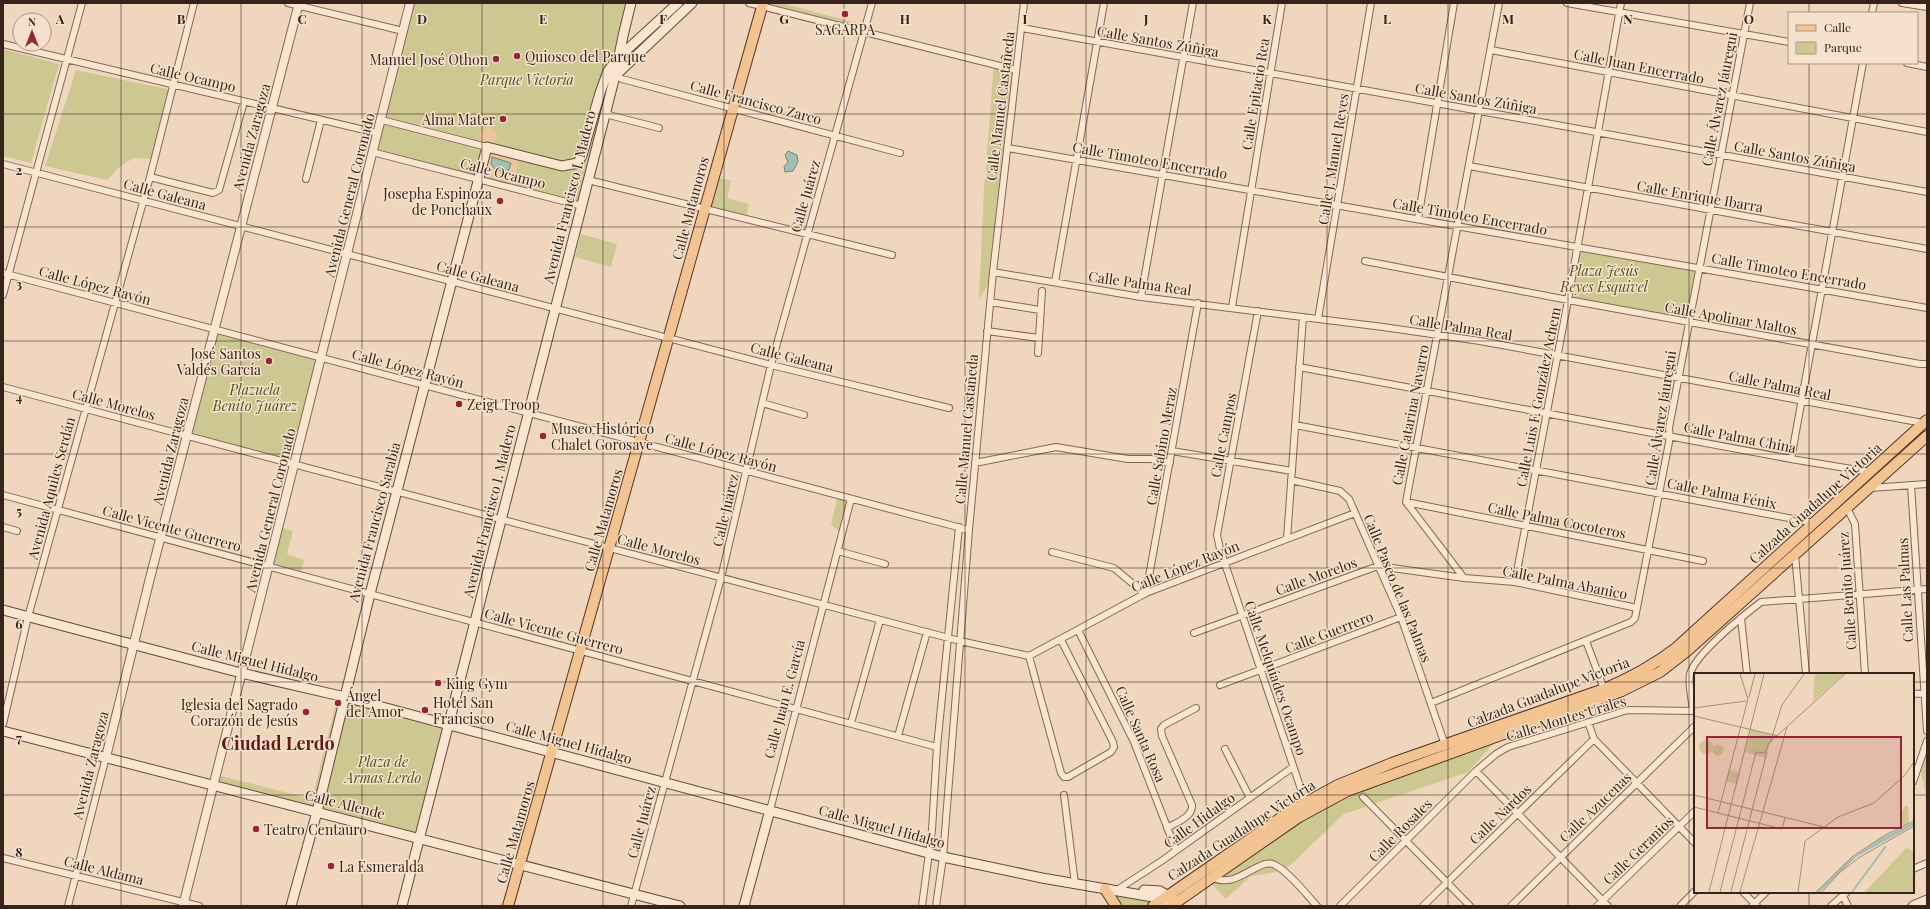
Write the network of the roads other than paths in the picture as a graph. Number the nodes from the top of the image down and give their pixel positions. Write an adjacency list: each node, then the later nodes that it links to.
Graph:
1 (82, 3): 35 (street)
2 (194, 3): 43 (street, Avenida Aquiles Serdán)
3 (288, 3): 21 (street)
4 (410, 3): 26 (street, Avenida General Coronado)
5 (631, 3): 33 (main road)
6 (678, 3): 33 (main road)
7 (692, 3): 42 (main road)
8 (749, 3): 22 (street)
9 (872, 3): 27 (street, Calle Juárez)
10 (1024, 3): 25 (street, Calle Manuel Castañeda)
11 (1104, 3): 29 (street)
12 (1193, 3): 34 (street)
13 (1282, 3): 41 (street, Calle Epitacio Rea)
14 (1371, 3): 44 (street, Calle J. Manuel Reyes)
15 (1454, 3): 47 (street)
16 (1500, 3): 32 (street, Calle Catarina Navarro)
17 (1567, 3): 24 (street)
18 (1622, 3): 24 (street, Calle Luis F. González Achem)
19 (1750, 3): 28 (street, Calle Álvarez Jáuregui)
20 (1902, 3): 23 (street)
21 (299, 4): 26 (street); 48 (street, Avenida Zaragoza)
22 (763, 5): 27 (street); 49 (main road, Calle Matamoros)
23 (1927, 7)
24 (1620, 13): 28 (street); 40 (street, Calle Luis F. González Achem)
25 (1022, 28): 29 (street, Calle Santos Zúñiga); 39 (street, Calle Manuel Castañeda)
26 (403, 31): 54 (street, Avenida General Coronado)
27 (864, 31): 39 (street); 59 (street, Calle Juárez)
28 (1744, 35): 30 (street); 45 (street, Calle Álvarez Jáuregui)
29 (1098, 42): 34 (street, Calle Santos Zúñiga); 65 (street)
30 (1788, 42)
31 (3, 44): 35 (street, Calle Ocampo)
32 (1491, 50): 40 (street, Calle Juan Encerrado); 50 (street, Calle Catarina Navarro)
33 (619, 57): 42 (main road)
34 (1184, 58): 41 (street, Calle Santos Zúñiga); 69 (street)
35 (67, 60): 43 (street, Calle Ocampo); 68 (street)
36 (1863, 64): 52 (street)
37 (1912, 64): 38 (street)
38 (1927, 67)
39 (1016, 70): 61 (street, Calle Manuel Castañeda)
40 (1609, 72): 45 (street, Calle Juan Encerrado); 56 (street, Calle Luis F. González Achem)
41 (1270, 73): 44 (street, Calle Santos Zúñiga); 76 (street, Calle Epitacio Rea)
42 (611, 74): 49 (street, Calle Francisco Zarco); 51 (main road, Avenida Francisco I. Madero); 60 (main road)
43 (172, 85): 46 (street, Calle Ocampo); 70 (street, Avenida Aquiles Serdán)
44 (1356, 89): 47 (street, Calle Santos Zúñiga); 79 (street, Calle J. Manuel Reyes)
45 (1732, 95): 52 (street, Calle Juan Encerrado); 64 (street, Calle Álvarez Jáuregui)
46 (244, 102): 48 (street, Calle Ocampo); 70 (street)
47 (1437, 103): 50 (street, Calle Santos Zúñiga); 83 (street)
48 (272, 108): 53 (street, Calle Ocampo); 84 (street, Avenida Zaragoza)
49 (732, 108): 59 (street, Calle Francisco Zarco); 81 (main road, Calle Matamoros)
50 (1479, 111): 56 (street, Calle Santos Zúñiga); 67 (street, Calle Catarina Navarro)
51 (605, 114): 55 (street); 74 (main road, Avenida Francisco I. Madero)
52 (1854, 118): 57 (street, Calle Juan Encerrado); 71 (street)
53 (321, 120): 58 (street, Calle Ocampo); 72 (street)
54 (382, 120): 58 (street, Avenida General Coronado); 60 (street)
55 (659, 128)
56 (1598, 132): 64 (street, Calle Santos Zúñiga); 75 (street, Calle Luis F. González Achem)
57 (1927, 132)
58 (377, 133): 62 (street, Avenida General Coronado)
59 (834, 135): 63 (street, Calle Francisco Zarco); 87 (street, Calle Juárez)
60 (487, 147): 73 (main road, Avenida Francisco Sarabia)
61 (1008, 148): 65 (street, Calle Timoteo Encerrado); 94 (street, Calle Manuel Castañeda)
62 (372, 152): 73 (street, Calle Ocampo); 90 (street, Avenida General Coronado)
63 (900, 153)
64 (1721, 155): 71 (street, Calle Santos Zúñiga); 82 (street, Calle Álvarez Jáuregui)
65 (1077, 160): 69 (street, Calle Timoteo Encerrado); 98 (street)
66 (3, 164): 68 (street, Calle Galeana)
67 (1469, 166): 75 (street, Calle Enrique Ibarra); 85 (street, Calle Catarina Navarro)
68 (36, 172): 78 (street, Calle Galeana); 95 (street)
69 (1163, 175): 76 (street, Calle Timoteo Encerrado); 102 (street)
70 (150, 177): 78 (street, Avenida Aquiles Serdán)
71 (1843, 177): 77 (street, Calle Santos Zúñiga); 86 (street)
72 (306, 179)
73 (478, 179): 80 (street, Calle Ocampo); 97 (main road, Avenida Francisco Sarabia)
74 (588, 180): 80 (main road, Avenida Francisco I. Madero); 81 (street)
75 (1588, 188): 82 (street, Calle Enrique Ibarra); 88 (street, Calle Luis F. González Achem)
76 (1251, 190): 79 (street, Calle Timoteo Encerrado); 107 (street, Calle Epitacio Rea)
77 (1927, 192)
78 (143, 200): 84 (street, Calle Galeana); 105 (street, Avenida Aquiles Serdán)
79 (1337, 205): 83 (street, Calle Timoteo Encerrado); 113 (street, Calle J. Manuel Reyes)
80 (582, 206): 108 (main road, Avenida Francisco I. Madero)
81 (704, 209): 87 (street); 118 (main road, Calle Matamoros)
82 (1710, 210): 86 (street, Calle Enrique Ibarra); 93 (street, Calle Álvarez Jáuregui)
83 (1418, 219): 85 (street, Calle Timoteo Encerrado)
84 (241, 226): 90 (street, Calle Galeana); 115 (street, Avenida Zaragoza)
85 (1458, 226): 88 (street, Calle Timoteo Encerrado); 96 (street, Calle Catarina Navarro)
86 (1833, 232): 89 (street, Calle Enrique Ibarra); 99 (street)
87 (807, 234): 91 (street); 125 (street, Calle Juárez)
88 (1578, 247): 93 (street, Calle Timoteo Encerrado); 103 (street, Calle Luis F. González Achem)
89 (1927, 249)
90 (346, 254): 97 (street, Calle Galeana); 123 (street, Avenida General Coronado)
91 (892, 255)
92 (1365, 261): 96 (street, Calle Apolinar Maltos)
93 (1699, 268): 99 (street, Calle Timoteo Encerrado); 114 (street, Calle Álvarez Jáuregui)
94 (993, 272): 98 (street, Calle Palma Real); 104 (street, Calle Manuel Castañeda)
95 (6, 274): 101 (street); 105 (street, Calle López Rayón)
96 (1448, 277): 103 (street, Calle Apolinar Maltos); 117 (street, Calle Catarina Navarro)
97 (452, 281): 108 (street, Calle Galeana); 128 (main road, Avenida Francisco Sarabia)
98 (1055, 282): 102 (street, Calle Palma Real)
99 (1823, 289): 109 (street, Calle Timoteo Encerrado); 120 (street)
100 (1042, 291): 110 (street)
101 (3, 295)
102 (1141, 296): 106 (street, Calle Palma Real)
103 (1568, 300): 114 (street, Calle Apolinar Maltos); 122 (street, Calle Luis F. González Achem)
104 (990, 302): 110 (street); 116 (street, Calle Manuel Castañeda)
105 (115, 303): 115 (street, Calle López Rayón); 134 (street, Avenida Aquiles Serdán)
106 (1198, 303): 107 (street, Calle Palma Real); 145 (street, Calle Sabino Meraz)
107 (1232, 307): 111 (street, Calle Palma Real)
108 (555, 308): 118 (street, Calle Galeana); 135 (main road, Avenida Francisco I. Madero)
109 (1927, 308)
110 (1040, 310): 119 (street)
111 (1258, 311): 112 (street, Calle Palma Real); 147 (street, Calle Campos)
112 (1303, 317): 113 (street, Calle Palma Real); 126 (street)
113 (1318, 319): 117 (street, Calle Palma Real)
114 (1689, 322): 120 (street, Calle Apolinar Maltos); 127 (street, Calle Álvarez Jáuregui)
115 (214, 329): 123 (street, Calle López Rayón); 140 (street, Avenida Zaragoza)
116 (987, 331): 119 (street); 148 (street, Calle Manuel Castañeda)
117 (1437, 335): 122 (street, Calle Palma Real); 130 (street, Calle Catarina Navarro)
118 (669, 338): 125 (street, Calle Galeana); 143 (main road, Calle Matamoros)
119 (1039, 338): 121 (street)
120 (1812, 345): 124 (street, Calle Apolinar Maltos); 131 (street)
121 (1038, 353)
122 (1557, 356): 127 (street, Calle Palma Real); 136 (street, Calle Luis F. González Achem)
123 (322, 358): 128 (street, Calle López Rayón); 150 (street, Avenida General Coronado)
124 (1927, 364)
125 (771, 365): 132 (street, Calle Juárez); 133 (street, Calle Galeana)
126 (1299, 367): 130 (street, Calle Palma China); 139 (street)
127 (1678, 378): 131 (street, Calle Palma Real); 141 (street, Calle Álvarez Jáuregui)
128 (424, 385): 135 (street, Calle López Rayón); 159 (main road, Avenida Francisco Sarabia)
129 (3, 387): 134 (street, Calle Morelos)
130 (1427, 391): 136 (street, Calle Palma China); 144 (street, Calle Catarina Navarro)
131 (1802, 401): 138 (street, Calle Palma Real); 146 (street)
132 (762, 403): 137 (street); 151 (street, Calle Juárez)
133 (949, 408)
134 (86, 409): 140 (street, Calle Morelos); 165 (street, Avenida Aquiles Serdán)
135 (528, 413): 143 (street, Calle López Rayón); 167 (main road, Avenida Francisco I. Madero)
136 (1546, 413): 141 (street, Calle Palma China); 153 (street, Calle Luis F. González Achem)
137 (804, 415)
138 (1925, 422): 154 (main road, Calzada Guadalupe Victoria)
139 (1295, 425): 144 (street, Calle Palma Fénix); 152 (street)
140 (187, 436): 150 (street, Calle Morelos); 174 (street, Avenida Zaragoza)
141 (1670, 436): 146 (street, Calle Palma China); 160 (street, Calle Álvarez Jáuregui)
142 (1927, 436): 158 (main road, Calzada Guadalupe Victoria)
143 (640, 442): 151 (street, Calle López Rayón); 176 (main road, Calle Matamoros)
144 (1416, 448): 153 (street, Calle Palma Fénix); 163 (street, Calle Catarina Navarro)
145 (1172, 451): 147 (street); 149 (street, Calle Sabino Meraz)
146 (1791, 459): 154 (street, Calle Palma China)
147 (1230, 461): 152 (street); 182 (street, Calle Campos)
148 (975, 463): 149 (street); 172 (street, Calle Manuel Castañeda)
149 (1170, 463): 191 (street, Calle Sabino Meraz)
150 (294, 464): 159 (street, Calle Morelos); 185 (street, Avenida General Coronado)
151 (746, 471): 162 (street, Calle López Rayón); 186 (street, Calle Juárez)
152 (1292, 471): 155 (street)
153 (1536, 471): 160 (street, Calle Palma Fénix); 169 (street, Calle Luis F. González Achem)
154 (1870, 472): 168 (main road, Calzada Guadalupe Victoria)
155 (1291, 480): 166 (street, Calle Paseo de las Palmas); 175 (street)
156 (1927, 484): 157 (street)
157 (1911, 485): 158 (street); 190 (street, Calle Las Palmas)
158 (1870, 488): 164 (main road, Calzada Guadalupe Victoria)
159 (397, 492): 167 (street, Calle Morelos); 192 (main road, Avenida Francisco Sarabia)
160 (1660, 493): 168 (street, Calle Palma Fénix); 177 (street, Calle Álvarez Jáuregui)
161 (3, 495): 165 (street, Calle Vicente Guerrero)
162 (851, 499): 170 (street, Calle López Rayón); 178 (street, Calle Juan E. García)
163 (1406, 502): 169 (street, Calle Palma Cocoteros); 187 (street, Calle Catarina Navarro)
164 (1847, 508): 180 (main road, Calzada Guadalupe Victoria); 193 (street, Calle Benito Juárez)
165 (58, 510): 174 (street, Calle Vicente Guerrero); 199 (street, Avenida Aquiles Serdán)
166 (1355, 513): 175 (street, Calle López Rayón); 184 (street, Calle Paseo de las Palmas)
167 (501, 519): 176 (street, Calle Morelos); 203 (main road, Avenida Francisco I. Madero)
168 (1815, 523): 221 (main road, Calzada Guadalupe Victoria)
169 (1526, 526): 177 (street, Calle Palma Cocoteros); 188 (street, Calle Luis F. González Achem)
170 (958, 527): 172 (street, Calle López Rayón); 207 (street)
171 (3, 528): 173 (street)
172 (969, 530): 209 (street, Calle Manuel Castañeda)
173 (17, 531)
174 (161, 537): 185 (street, Calle Vicente Guerrero); 211 (street, Avenida Zaragoza)
175 (1287, 539): 182 (street, Calle López Rayón)
176 (610, 548): 186 (street, Calle Morelos); 212 (main road, Calle Matamoros)
177 (1648, 550): 181 (street, Calle Palma Cocoteros); 196 (street, Calle Álvarez Jáuregui)
178 (838, 551): 183 (street); 195 (street, Calle Juan E. García)
179 (1052, 552): 191 (street)
180 (1795, 555): 194 (street); 273 (main road, Calzada Guadalupe Victoria)
181 (1703, 560)
182 (1224, 562): 191 (street, Calle López Rayón); 198 (street, Calle Melquíades Ocampo)
183 (885, 564)
184 (1378, 566): 187 (street, Calle Palma Abanico); 198 (street, Calle Morelos); 200 (street, Calle Paseo de las Palmas)
185 (268, 567): 192 (street, Calle Vicente Guerrero); 215 (street, Avenida General Coronado)
186 (721, 578): 195 (street, Calle Morelos); 219 (street, Calle Juárez)
187 (1464, 578): 188 (street, Calle Palma Abanico)
188 (1515, 582): 196 (street, Calle Palma Abanico)
189 (1927, 589): 190 (street)
190 (1917, 590): 193 (street); 222 (street, Calle Las Palmas)
191 (1146, 593): 204 (street, Calle López Rayón)
192 (370, 594): 203 (street, Calle Vicente Guerrero); 224 (main road, Avenida Francisco Sarabia)
193 (1860, 594): 194 (street); 218 (street, Calle Benito Juárez)
194 (1800, 599): 201 (street); 217 (street)
195 (824, 605): 202 (street, Calle Morelos); 226 (street, Calle Juan E. García)
196 (1637, 608): 210 (street, Calle Álvarez Jáuregui)
197 (3, 610): 199 (main road, Calle Miguel Hidalgo)
198 (1242, 616): 206 (street, Calle Morelos); 214 (street, Calle Melquíades Ocampo)
199 (28, 617): 211 (main road, Calle Miguel Hidalgo); 231 (street, Avenida Aquiles Serdán)
200 (1401, 617): 214 (street, Calle Guerrero); 225 (street, Calle Paseo de las Palmas)
201 (1741, 618): 216 (street); 228 (street)
202 (880, 620): 205 (street, Calle Morelos); 230 (street)
203 (475, 622): 212 (street, Calle Vicente Guerrero); 232 (main road, Avenida Francisco I. Madero)
204 (1078, 630): 208 (street, Calle López Rayón); 260 (street, Calle Santa Rosa)
205 (926, 632): 207 (street, Calle Morelos); 236 (street)
206 (1194, 633)
207 (948, 638): 209 (street, Calle Morelos); 240 (street)
208 (1061, 640): 213 (street, Calle López Rayón); 213 (street)
209 (960, 641): 213 (street); 266 (street, Calle Manuel Castañeda)
210 (1586, 641): 221 (street, Calle Montes Urales); 225 (street, Calle Álvarez Jáuregui)
211 (134, 645): 215 (main road, Calle Miguel Hidalgo); 243 (street, Avenida Zaragoza)
212 (581, 650): 219 (street, Calle Vicente Guerrero); 242 (main road, Calle Matamoros)
213 (1029, 656)
214 (1261, 670): 220 (street, Calle Guerrero); 245 (street, Calle Melquíades Ocampo)
215 (242, 673): 224 (main road, Calle Miguel Hidalgo); 250 (street, Avenida General Coronado)
216 (1747, 673)
217 (1806, 673)
218 (1865, 673)
219 (693, 681): 226 (street, Calle Vicente Guerrero); 248 (street, Calle Juárez)
220 (1220, 685)
221 (1604, 689): 239 (main road, Calzada Guadalupe Victoria)
222 (1925, 693): 223 (street); 235 (street, Calle Las Palmas)
223 (1914, 694)
224 (345, 697): 232 (main road, Calle Miguel Hidalgo); 256 (main road, Avenida Francisco Sarabia)
225 (1431, 703): 239 (street, Calle Paseo de las Palmas)
226 (796, 708): 230 (street, Calle Vicente Guerrero); 255 (street, Calle Juan E. García)
227 (1196, 708): 260 (street)
228 (1694, 711): 229 (street, Calle Montes Urales)
229 (1588, 722): 237 (street); 246 (street, Calle Montes Urales)
230 (851, 723): 236 (street, Calle Vicente Guerrero)
231 (3, 724)
232 (448, 724): 242 (main road, Calle Miguel Hidalgo); 261 (main road, Avenida Francisco I. Madero)
233 (1694, 727): 249 (street, Calle Azucenas)
234 (3, 730): 243 (main road, Calle Allende)
235 (1927, 731)
236 (898, 736): 240 (street, Calle Vicente Guerrero)
237 (1594, 739): 249 (street); 258 (street, Calle Nardos)
238 (1927, 741): 244 (street)
239 (1445, 745): 254 (main road, Calzada Guadalupe Victoria)
240 (937, 747): 265 (street)
241 (1225, 749): 253 (street)
242 (552, 752): 248 (main road, Calle Miguel Hidalgo); 270 (main road, Calle Matamoros)
243 (106, 757): 250 (main road, Calle Allende); 272 (street, Avenida Zaragoza)
244 (1923, 765): 247 (street)
245 (1293, 767): 253 (street, Calle Hidalgo); 254 (street, Calle Melquíades Ocampo)
246 (1476, 771): 258 (street); 262 (street, Calle Rosales)
247 (1914, 780)
248 (665, 782): 255 (main road, Calle Miguel Hidalgo); 281 (street, Calle Juárez)
249 (1636, 784): 259 (street); 268 (street, Calle Azucenas)
250 (213, 785): 256 (main road, Calle Allende); 286 (street, Avenida General Coronado)
251 (1064, 795): 275 (street)
252 (1363, 797): 262 (street)
253 (1250, 798): 264 (street, Calle Hidalgo)
254 (1305, 801): 285 (main road, Calzada Guadalupe Victoria)
255 (770, 810): 265 (main road, Calle Miguel Hidalgo); 296 (main road, Calle Juan E. García)
256 (317, 812): 261 (main road, Calle Allende); 291 (main road, Avenida Francisco Sarabia)
257 (1694, 812): 259 (street, Calle Geranios)
258 (1518, 814): 268 (street); 274 (street, Calle Nardos)
259 (1679, 827): 263 (street); 284 (street, Calle Geranios)
260 (1168, 828): 264 (street, Calle Santa Rosa)
261 (419, 838): 270 (main road, Calle Allende); 292 (main road, Avenida Francisco I. Madero)
262 (1406, 841): 274 (street); 301 (street, Calle Rosales)
263 (1694, 842)
264 (1176, 850): 277 (street, Calle Hidalgo)
265 (929, 853): 266 (main road, Calle Miguel Hidalgo); 297 (street)
266 (943, 857): 275 (main road, Calle Miguel Hidalgo); 298 (street, Calle Manuel Castañeda)
267 (3, 858): 272 (street, Calle Aldama)
268 (1561, 858): 284 (street); 304 (street, Calle Azucenas)
269 (1927, 863): 271 (street)
270 (520, 864): 281 (main road, Calle Allende); 293 (main road, Calle Matamoros)
271 (1914, 869)
272 (76, 876): 286 (street, Calle Aldama); 289 (street, Avenida Zaragoza)
273 (1212, 877): 287 (main road, Calzada Guadalupe Victoria); 300 (street)
274 (1447, 883): 302 (street, Calle Nardos); 303 (street)
275 (1075, 884): 276 (main road, Calle Miguel Hidalgo)
276 (1105, 889): 277 (main road, Calle Miguel Hidalgo); 299 (main road)
277 (1117, 890): 285 (main road, Calle Miguel Hidalgo)
278 (1694, 892): 307 (street)
279 (1744, 893): 288 (street)
280 (1765, 893): 288 (street)
281 (634, 894): 294 (street, Calle Juárez); 295 (main road, Calle Allende)
282 (1845, 894): 308 (street); 309 (street)
283 (1927, 900): 310 (main road)
284 (1603, 901): 305 (street, Calle Geranios); 306 (street)
285 (1162, 902): 287 (main road, Calle Miguel Hidalgo)
286 (183, 904): 290 (street, Calle Aldama)
287 (1176, 905)
288 (1754, 905)
289 (68, 906)
290 (199, 906)
291 (291, 906)
292 (402, 906)
293 (508, 906)
294 (631, 906)
295 (680, 906)
296 (744, 906)
297 (922, 906)
298 (936, 906)
299 (1116, 906)
300 (1317, 906)
301 (1340, 906)
302 (1423, 906)
303 (1470, 906)
304 (1511, 906)
305 (1597, 906)
306 (1608, 906)
307 (1680, 906)
308 (1831, 906)
309 (1848, 906)
310 (1913, 906)

